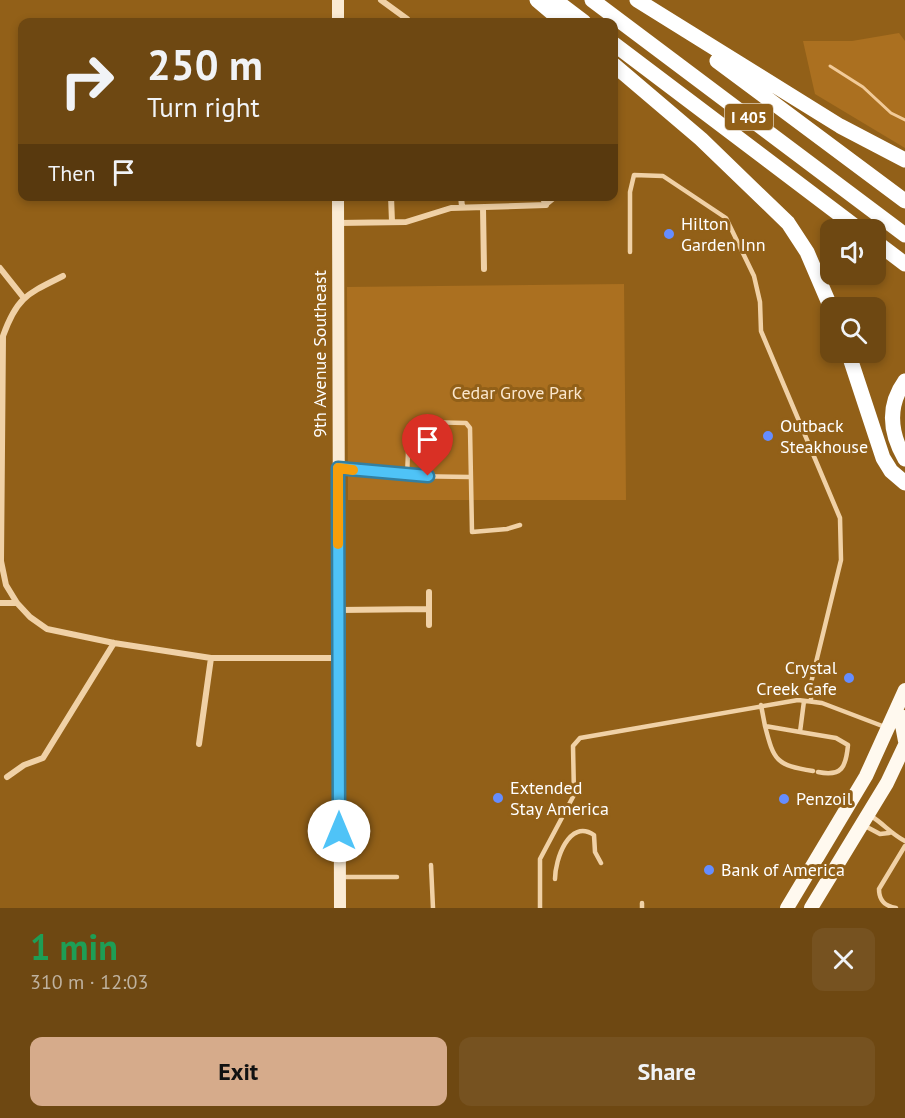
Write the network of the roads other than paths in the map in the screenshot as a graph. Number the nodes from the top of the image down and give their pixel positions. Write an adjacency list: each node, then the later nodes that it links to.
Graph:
1 (338, 0): 10 (main road)
2 (381, 0): 11 (street)
3 (537, 0): 12 (highway)
4 (542, 0): 13 (highway)
5 (555, 0): 14 (highway)
6 (592, 0): 15 (highway, I 405)
7 (603, 0): 34 (highway, I 405)
8 (637, 0): 9 (highway)
9 (658, 16): 20 (highway); 26 (highway)
10 (338, 18)
11 (406, 18)
12 (558, 18)
13 (566, 18)
14 (579, 18)
15 (616, 18)
16 (618, 20): 35 (highway, I 405)
17 (618, 48): 31 (highway, I 405)
18 (618, 58): 30 (highway, I 405)
19 (618, 68): 45 (highway)
20 (905, 160)
21 (338, 201): 33 (main road, 9th Avenue Southeast)
22 (392, 201): 32 (street)
23 (462, 201): 28 (street)
24 (544, 201): 27 (street)
25 (551, 201): 27 (lane)
26 (905, 201)
27 (546, 205): 29 (street)
28 (462, 207): 29 (street); 32 (street)
29 (483, 208): 41 (street)
30 (831, 219)
31 (845, 219)
32 (392, 222): 33 (street)
33 (338, 223): 49 (main road, 9th Avenue Southeast)
34 (905, 229)
35 (905, 235)
36 (886, 250): 39 (highway)
37 (630, 252): 66 (lane)
38 (886, 260): 42 (highway)
39 (905, 264)
40 (0, 268): 44 (street)
41 (484, 269)
42 (905, 274)
43 (63, 276): 44 (street)
44 (23, 297): 53 (street)
45 (826, 297)
46 (852, 363): 52 (highway)
47 (905, 381): 48 (highway)
48 (905, 459)
49 (338, 468): 50 (lane); 59 (main road, 9th Avenue Southeast)
50 (408, 476): 51 (lane); 51 (lane)
51 (470, 477): 54 (lane)
52 (905, 483)
53 (0, 492): 57 (street)
54 (520, 525)
55 (429, 592): 58 (street)
56 (0, 603): 57 (street)
57 (17, 603): 61 (street)
58 (429, 609): 59 (street); 60 (street)
59 (338, 610): 63 (main road, 9th Avenue Southeast)
60 (429, 625)
61 (114, 643): 62 (street); 74 (street)
62 (211, 658): 63 (street); 73 (street)
63 (338, 658): 82 (main road, 9th Avenue Southeast)
64 (905, 690): 70 (main road)
65 (804, 700): 66 (lane); 67 (lane); 71 (lane)
66 (811, 701): 70 (lane)
67 (761, 705): 69 (lane); 87 (lane)
68 (905, 717): 72 (main road)
69 (765, 726): 71 (lane); 71 (lane)
70 (887, 728): 76 (main road)
71 (800, 732)
72 (905, 743): 77 (main road)
73 (199, 744)
74 (7, 777)
75 (804, 795): 76 (lane)
76 (849, 805): 88 (main road)
77 (866, 819): 78 (lane); 78 (lane); 89 (main road)
78 (889, 833): 79 (lane)
79 (905, 843): 90 (lane)
80 (601, 863): 84 (lane)
81 (431, 865): 86 (lane)
82 (340, 877): 83 (lane); 85 (main road, 9th Avenue Southeast)
83 (397, 877)
84 (555, 879)
85 (340, 908)
86 (433, 908)
87 (540, 908)
88 (787, 908)
89 (811, 908)
90 (896, 908)

